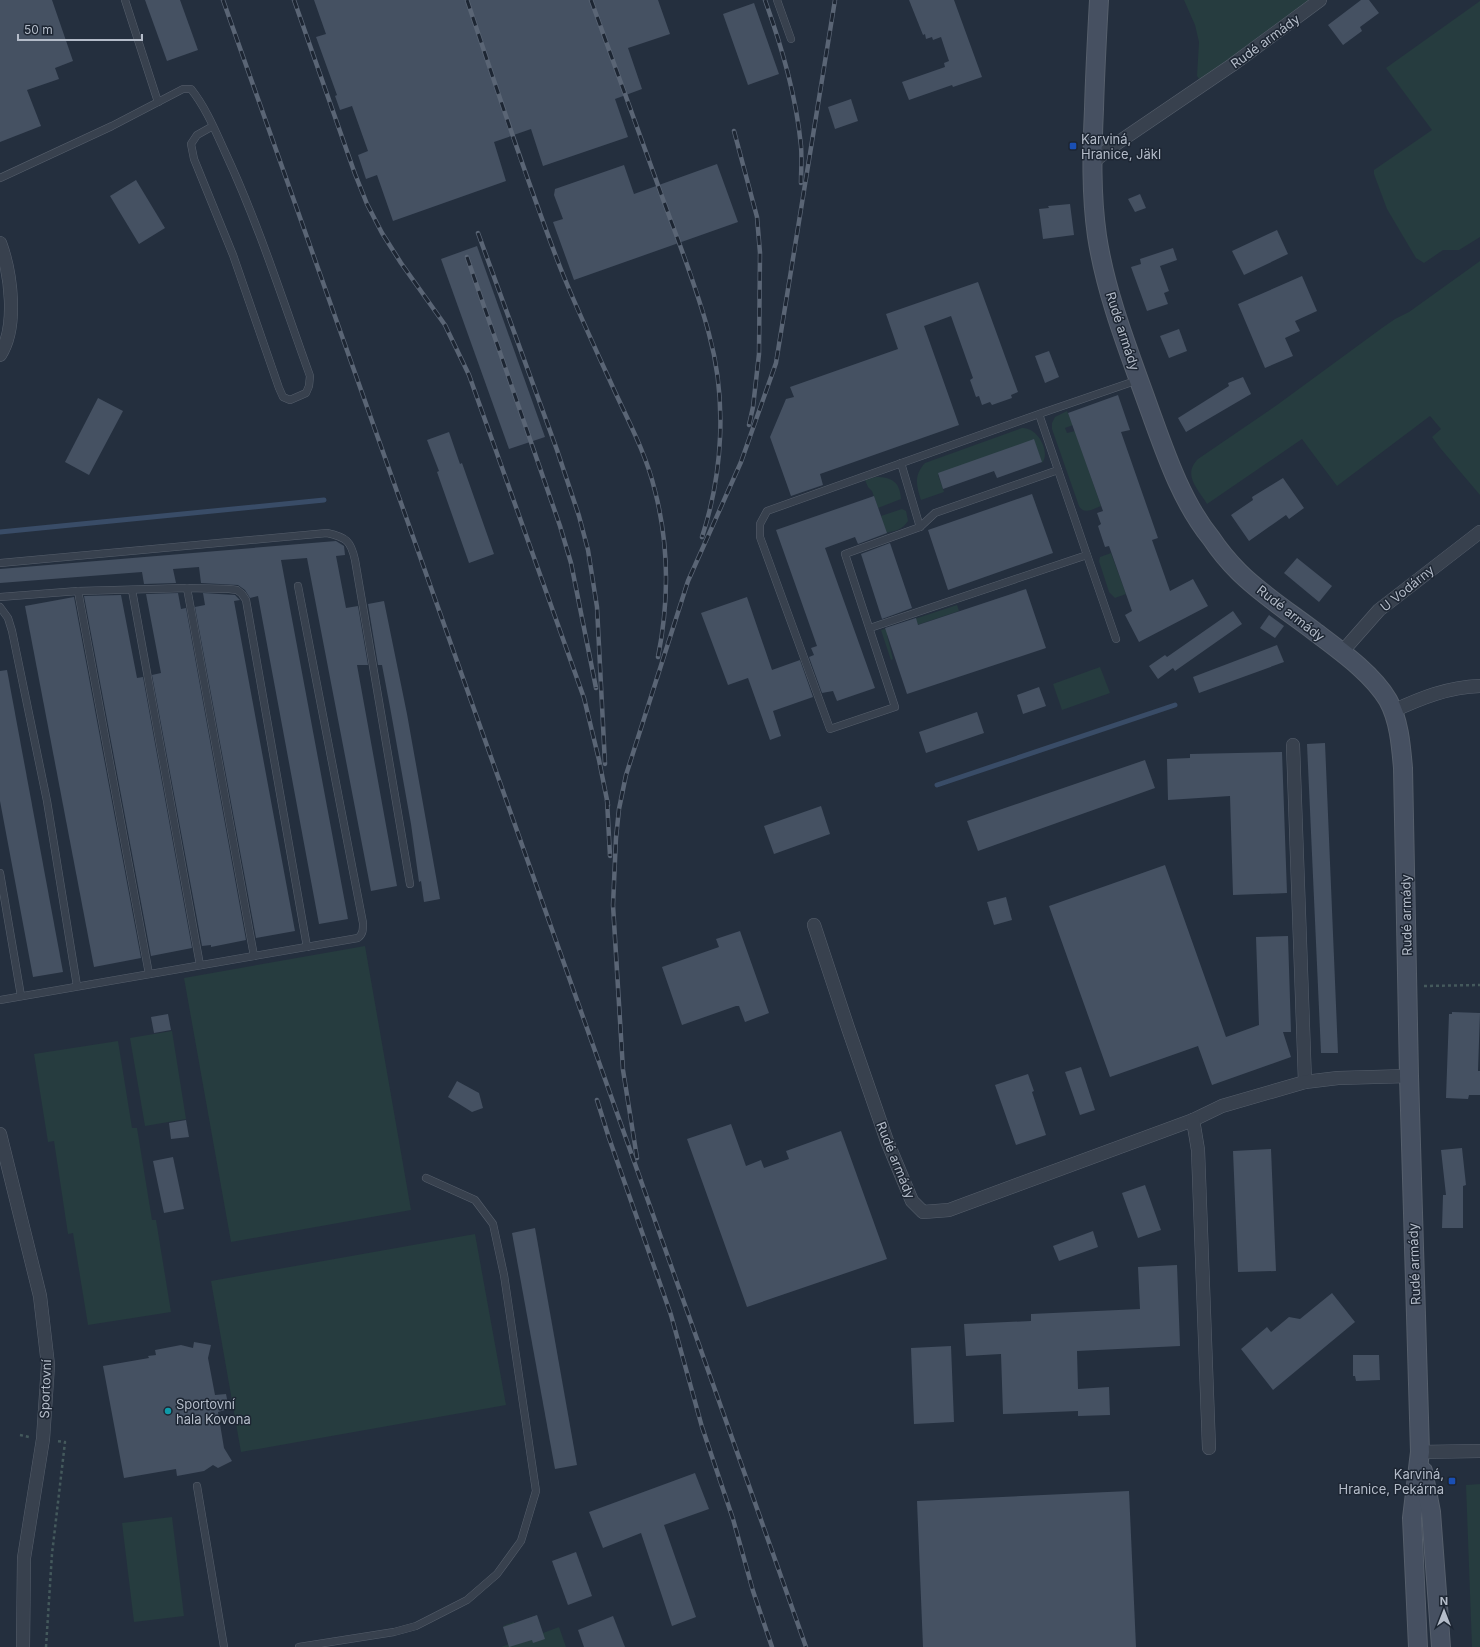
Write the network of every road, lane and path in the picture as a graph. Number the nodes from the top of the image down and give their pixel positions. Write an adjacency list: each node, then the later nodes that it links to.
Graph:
1 (125, 0): 6 (lane)
2 (777, 0): 5 (lane)
3 (1099, 0): 8 (main road, Rudé armády)
4 (1320, 0): 8 (street, Rudé armády)
5 (791, 39)
6 (158, 102): 7 (lane); 9 (lane)
7 (213, 126): 7 (lane)
8 (1092, 163): 12 (main road, Rudé armády)
9 (0, 178)
10 (0, 243): 11 (street)
11 (0, 355)
12 (1139, 380): 13 (lane); 28 (main road, Rudé armády)
13 (1039, 414): 14 (lane); 15 (lane)
14 (901, 463): 16 (lane); 26 (lane)
15 (1058, 470): 16 (lane); 18 (lane)
16 (920, 527): 26 (lane)
17 (1480, 532): 28 (street, U Vodárny)
18 (1087, 555): 26 (lane); 27 (lane)
19 (0, 563): 33 (lane)
20 (298, 586): 35 (lane)
21 (187, 588): 22 (lane); 35 (lane); 36 (lane)
22 (132, 590): 23 (lane); 37 (lane)
23 (78, 591): 24 (lane); 38 (lane)
24 (0, 597)
25 (0, 607): 40 (lane)
26 (870, 628)
27 (1116, 639)
28 (1342, 652): 30 (main road, Rudé armády)
29 (1480, 686): 30 (street)
30 (1393, 711): 41 (main road, Rudé armády)
31 (1293, 745): 45 (street)
32 (0, 873): 42 (lane)
33 (410, 884)
34 (814, 925): 46 (street, Rudé armády)
35 (307, 947): 36 (lane)
36 (254, 956): 37 (lane)
37 (200, 965): 38 (lane)
38 (149, 974): 40 (lane)
39 (1480, 985): 41 (path)
40 (77, 986): 42 (lane)
41 (1408, 986): 44 (main road, Rudé armády)
42 (21, 996): 43 (lane)
43 (0, 1000)
44 (1409, 1076): 45 (street, Rudé armády); 53 (main road, Rudé armády)
45 (1305, 1082): 46 (street, Rudé armády)
46 (1193, 1120): 51 (street)
47 (0, 1134): 50 (street, Sportovní)
48 (426, 1178): 58 (lane)
49 (20, 1435): 50 (path)
50 (43, 1439): 55 (street, Sportovní); 56 (path)
51 (1209, 1448)
52 (1480, 1451): 53 (street)
53 (1420, 1452): 59 (main road, Rudé armády); 60 (main road, Rudé armády)
54 (197, 1486): 57 (lane)
55 (23, 1647)
56 (46, 1647)
57 (224, 1647)
58 (299, 1647)
59 (1418, 1647)
60 (1441, 1647)

